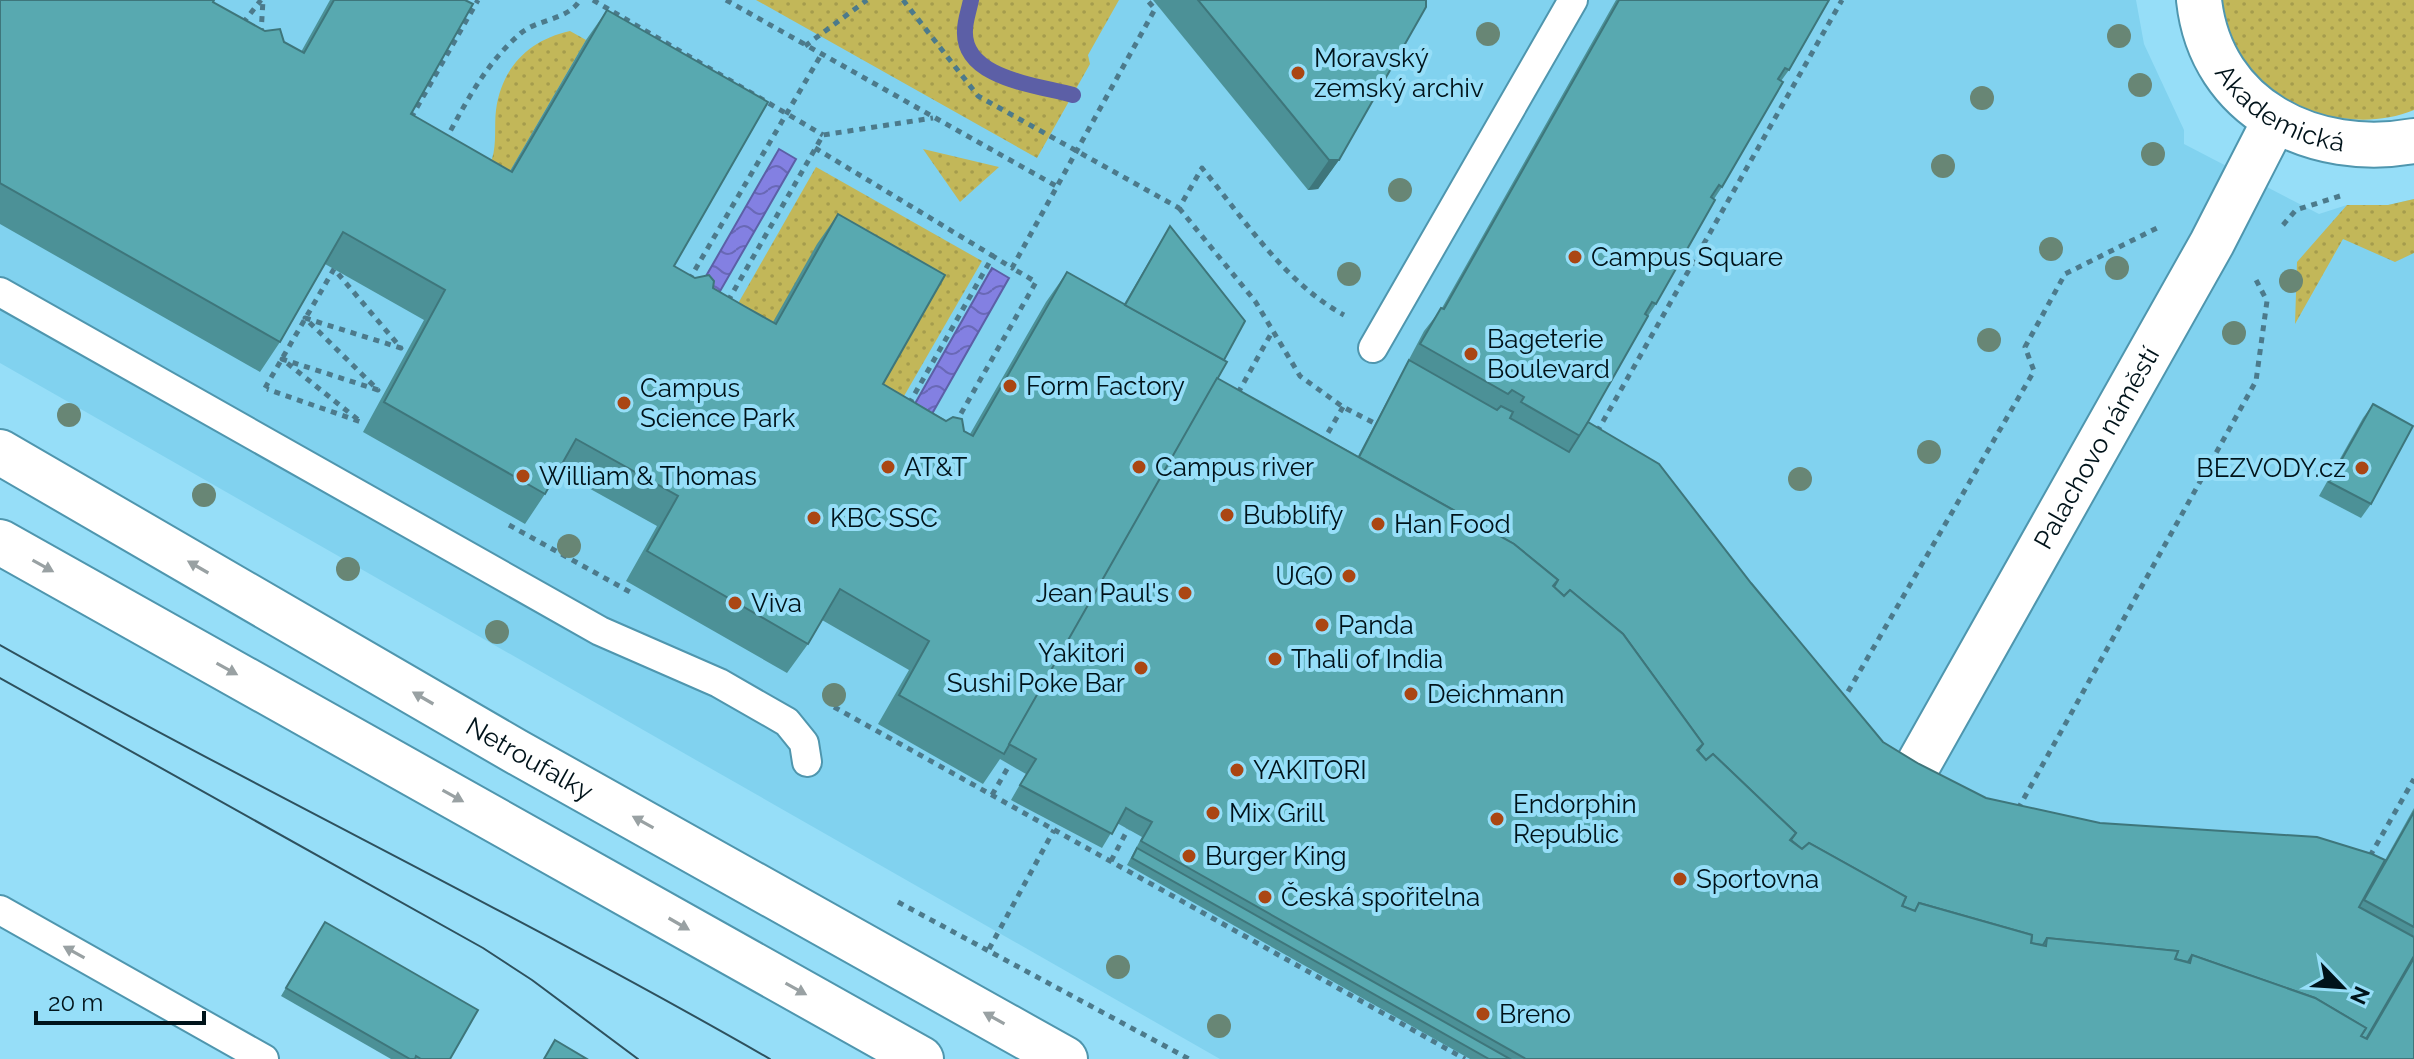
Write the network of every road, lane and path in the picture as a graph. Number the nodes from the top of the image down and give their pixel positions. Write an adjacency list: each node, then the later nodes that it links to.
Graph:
1 (262, 0): 12 (path); 13 (path)
2 (478, 0): 19 (path)
3 (580, 0): 24 (path)
4 (593, 0): 16 (path)
5 (726, 0): 14 (path)
6 (867, 0): 14 (path)
7 (903, 0): 23 (path)
8 (1147, 0): 23 (path)
9 (1573, 0): 35 (lane)
10 (1842, 0): 45 (path)
11 (2199, 0): 18 (street, Akademická)
12 (241, 24)
13 (260, 44)
14 (805, 46): 15 (path)
15 (821, 55): 16 (path); 17 (path)
16 (786, 112): 20 (path); 29 (path)
17 (934, 118): 20 (path); 25 (path)
18 (2275, 120): 21 (street, Akademická); 56 (street, Palachovo náměstí)
19 (403, 131)
20 (823, 135): 22 (path)
21 (2414, 141)
22 (815, 148): 27 (path); 31 (path)
23 (1076, 151): 25 (path); 26 (path)
24 (439, 152)
25 (1058, 187): 28 (path)
26 (1179, 208): 33 (path); 34 (path)
27 (993, 256): 28 (path); 42 (path)
28 (1012, 268): 44 (path)
29 (687, 284)
30 (0, 292): 54 (lane)
31 (725, 306)
32 (305, 318): 32 (path); 36 (path); 36 (path)
33 (1351, 319)
34 (1272, 331): 39 (path); 40 (path)
35 (1373, 348)
36 (282, 359): 38 (path); 38 (path)
37 (2034, 371): 53 (path)
38 (265, 388): 41 (path)
39 (1231, 406)
40 (1343, 407): 43 (path); 48 (path)
41 (306, 412)
42 (903, 415)
43 (1374, 423)
44 (953, 428)
45 (1591, 442)
46 (2216, 451): 59 (path)
47 (0, 452): 69 (street, Netroufalky, one-way to 47)
48 (1315, 454)
49 (498, 519): 51 (path)
50 (0, 542): 68 (street, one-way to 68)
51 (636, 596)
52 (827, 703): 58 (path)
53 (1841, 705)
54 (807, 762)
55 (1010, 764): 58 (path)
56 (1914, 772)
57 (2414, 779): 63 (path)
58 (992, 795): 61 (path)
59 (2016, 813)
60 (1128, 829): 62 (path)
61 (1054, 830): 62 (path); 66 (path)
62 (1111, 861): 71 (path)
63 (2362, 870)
64 (892, 899): 66 (path)
65 (0, 910): 67 (lane, one-way to 65)
66 (989, 949): 70 (path)
67 (264, 1059)
68 (921, 1059)
69 (1065, 1059)
70 (1189, 1059)
71 (1465, 1059)

